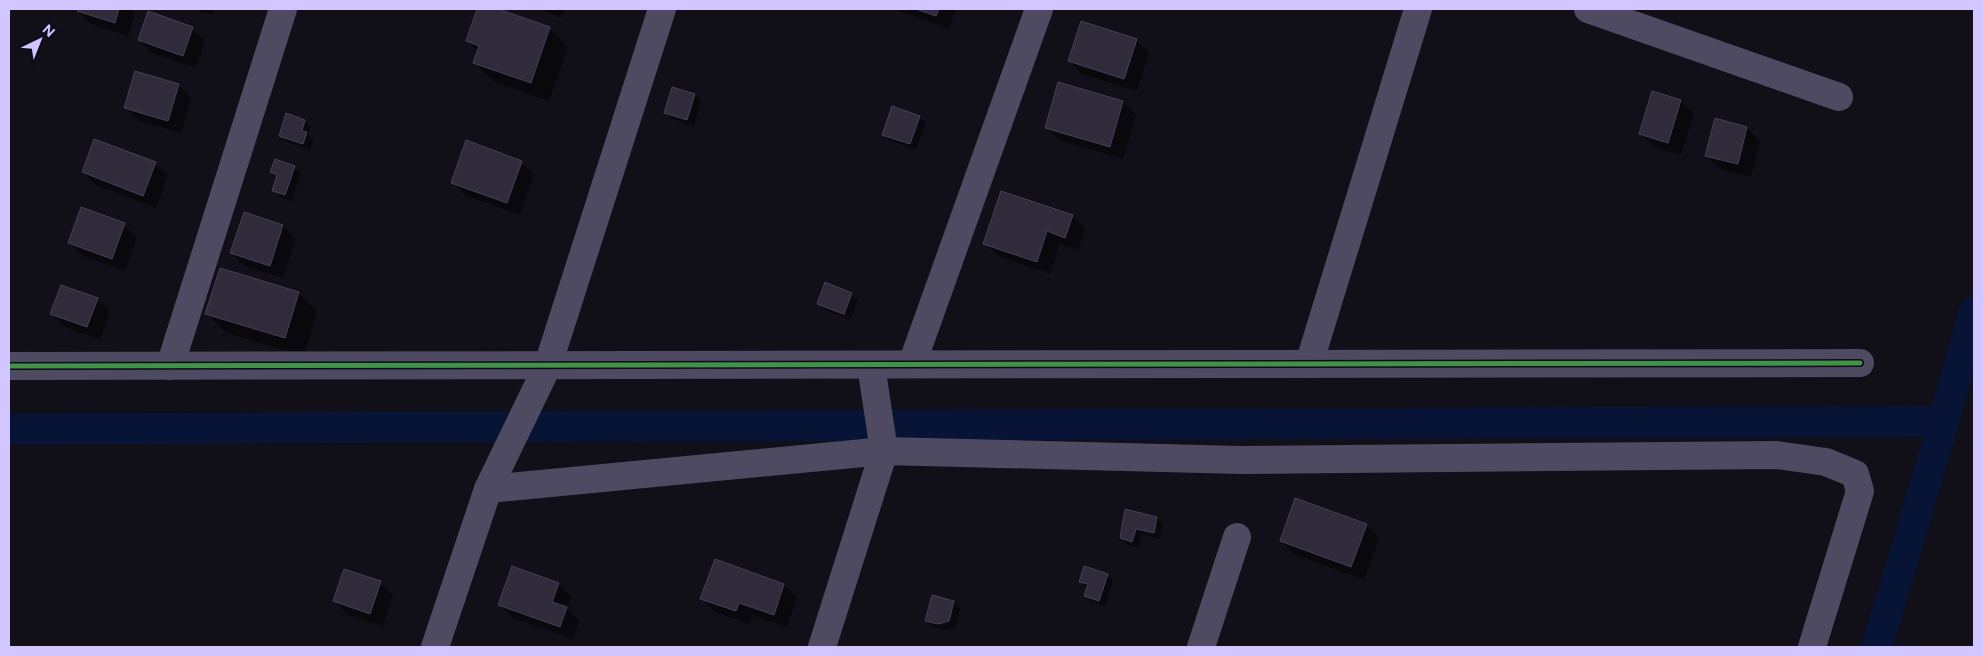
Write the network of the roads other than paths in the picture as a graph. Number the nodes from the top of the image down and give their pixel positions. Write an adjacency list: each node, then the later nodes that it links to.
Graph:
1 (283, 9): 13 (street)
2 (662, 9): 10 (street)
3 (1039, 9): 8 (street)
4 (1418, 9): 9 (street)
5 (1588, 9): 6 (street)
6 (1839, 97)
7 (1860, 363): 9 (street)
8 (912, 364): 9 (street); 11 (street)
9 (1309, 364)
10 (548, 365): 11 (street); 13 (street); 15 (street)
11 (871, 365): 14 (street)
12 (9, 366): 13 (street)
13 (170, 366)
14 (884, 451): 15 (street); 18 (street); 20 (street)
15 (488, 489): 17 (street)
16 (1237, 537): 19 (street)
17 (435, 647)
18 (822, 647)
19 (1201, 647)
20 (1812, 647)

